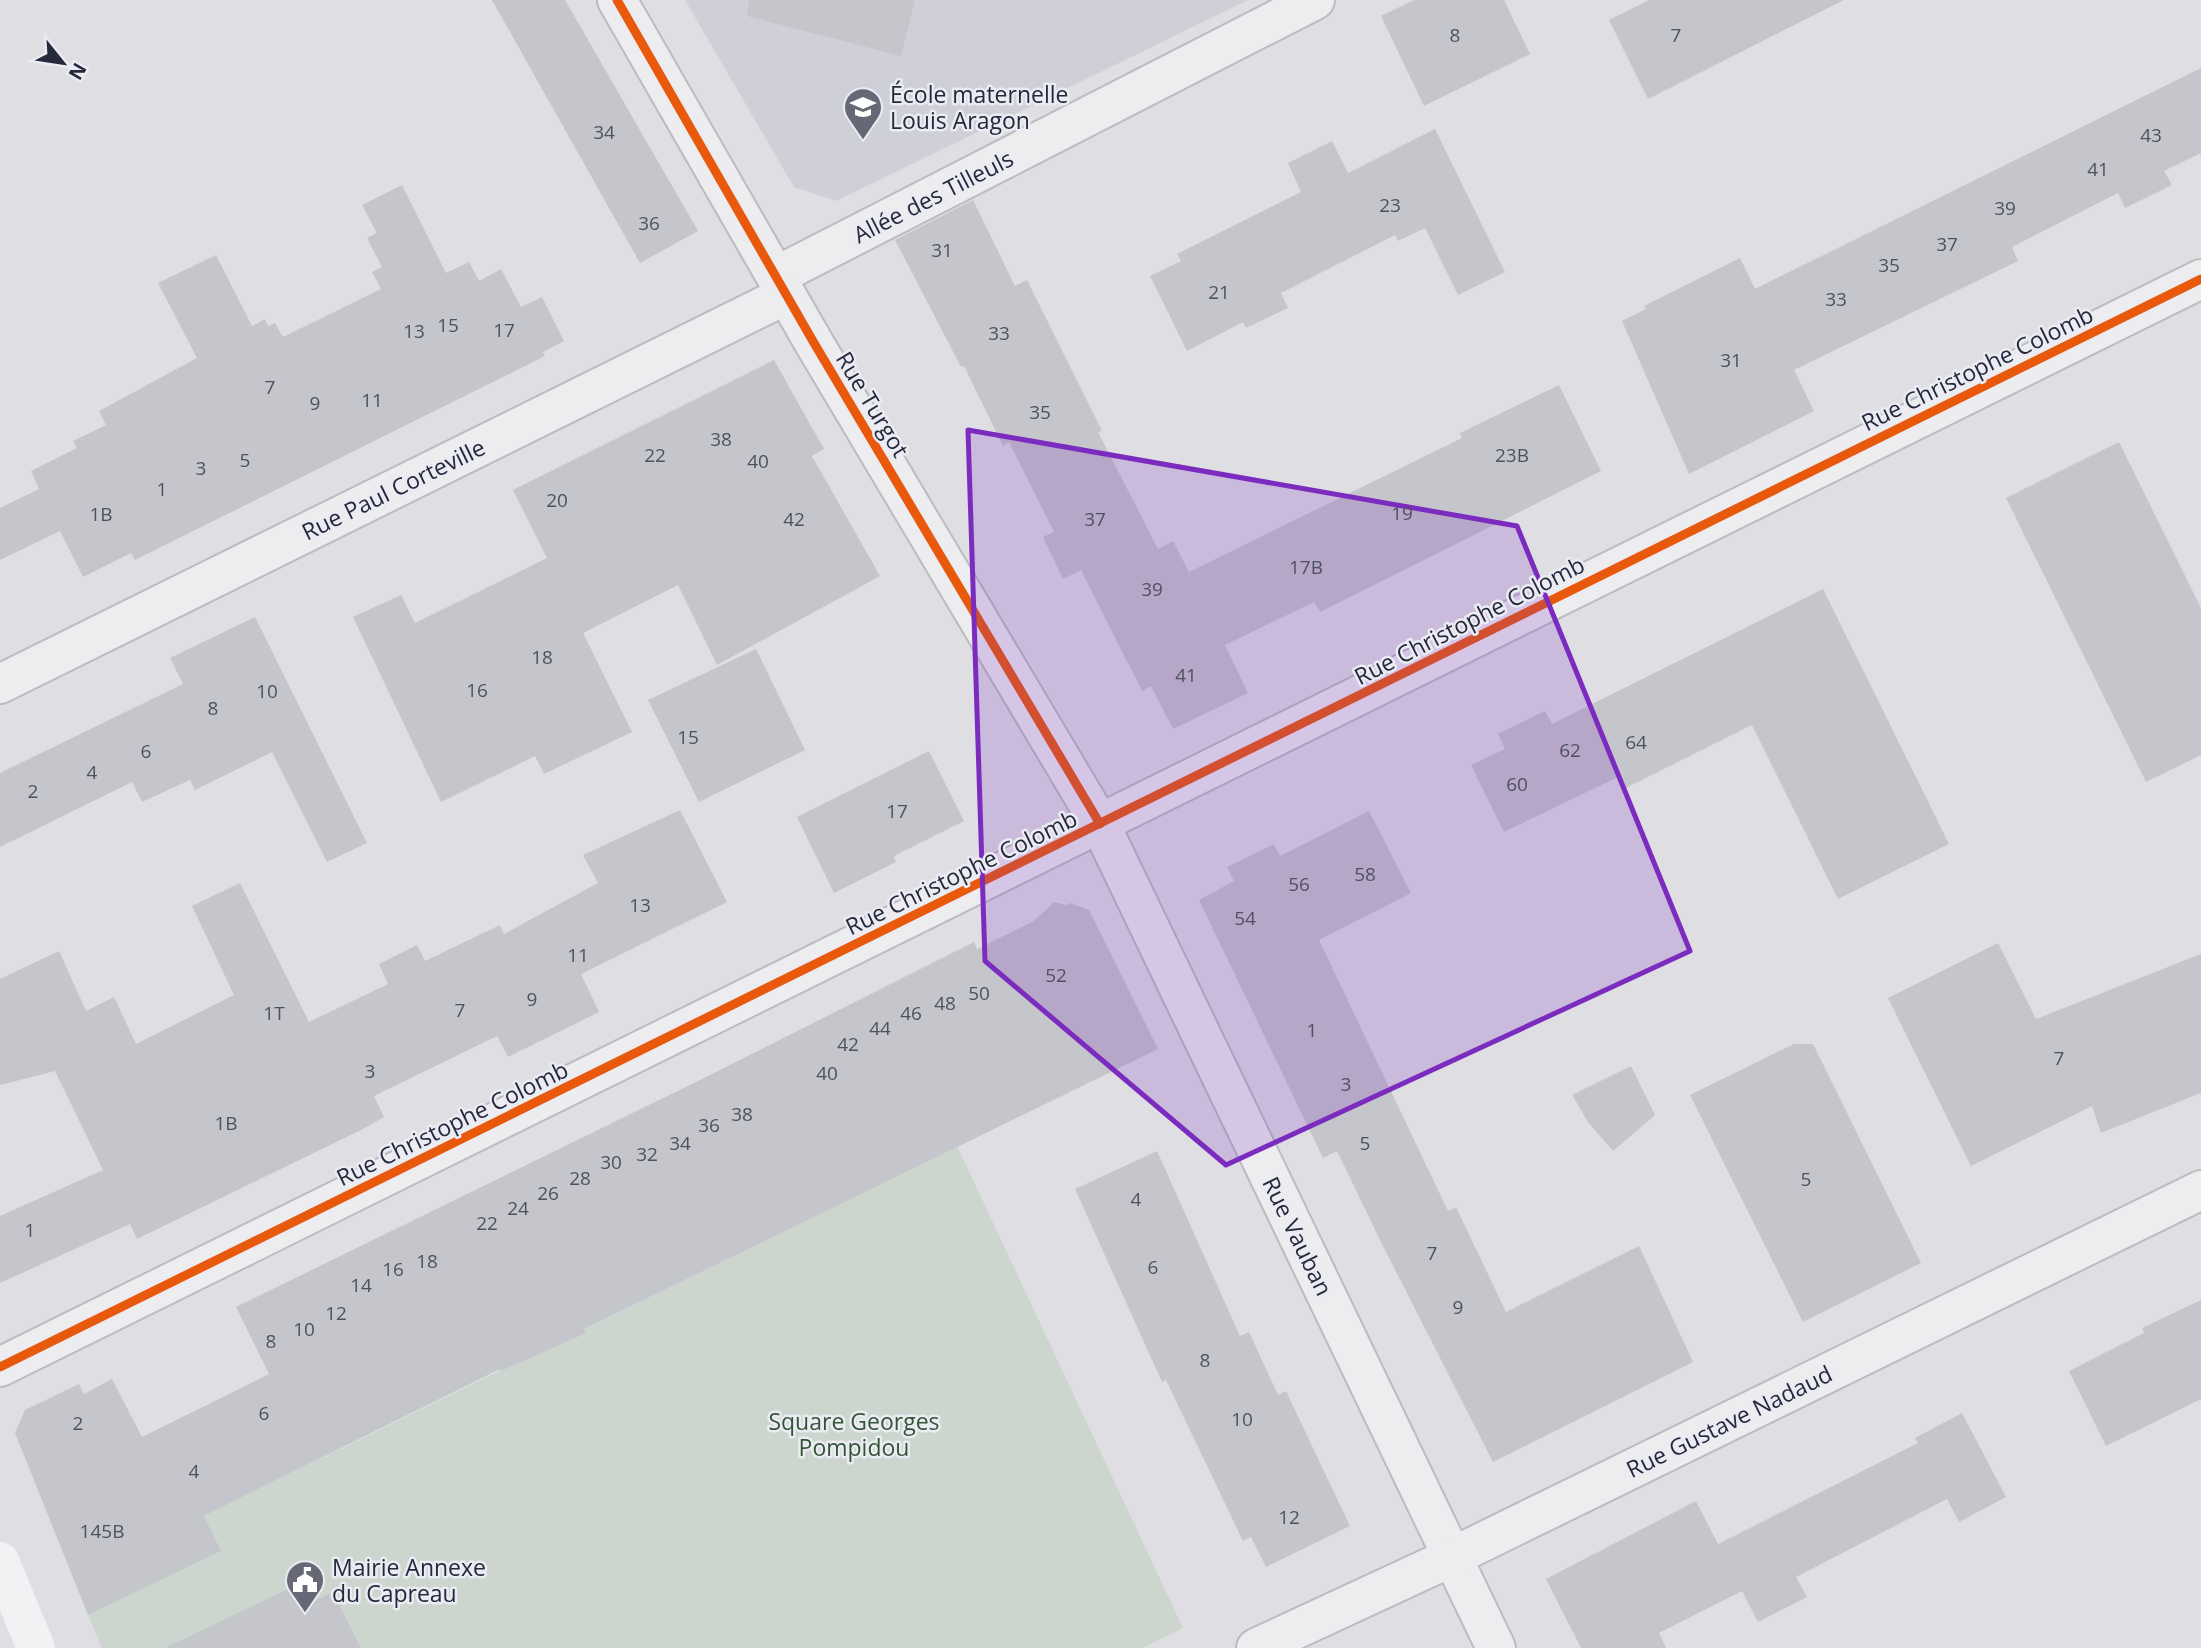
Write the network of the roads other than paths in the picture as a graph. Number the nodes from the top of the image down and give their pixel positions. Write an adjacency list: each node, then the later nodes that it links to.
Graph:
1 (617, 0): 4 (street, Rue Turgot)
2 (1315, 0): 4 (street, Allée des Tilleuls)
3 (2201, 279): 6 (street, Rue Christophe Colomb)
4 (781, 286): 5 (street, Rue Paul Corteville); 6 (street, Rue Turgot)
5 (0, 684)
6 (1100, 824): 8 (street, Rue Christophe Colomb); 9 (street, Rue Vauban)
7 (2201, 1190): 9 (street, Rue Gustave Nadaud)
8 (0, 1367)
9 (1452, 1557): 12 (street, Rue Gustave Nadaud); 13 (street, Rue Vauban)
10 (0, 1561): 11 (street)
11 (36, 1648)
12 (1256, 1648)
13 (1496, 1648)

